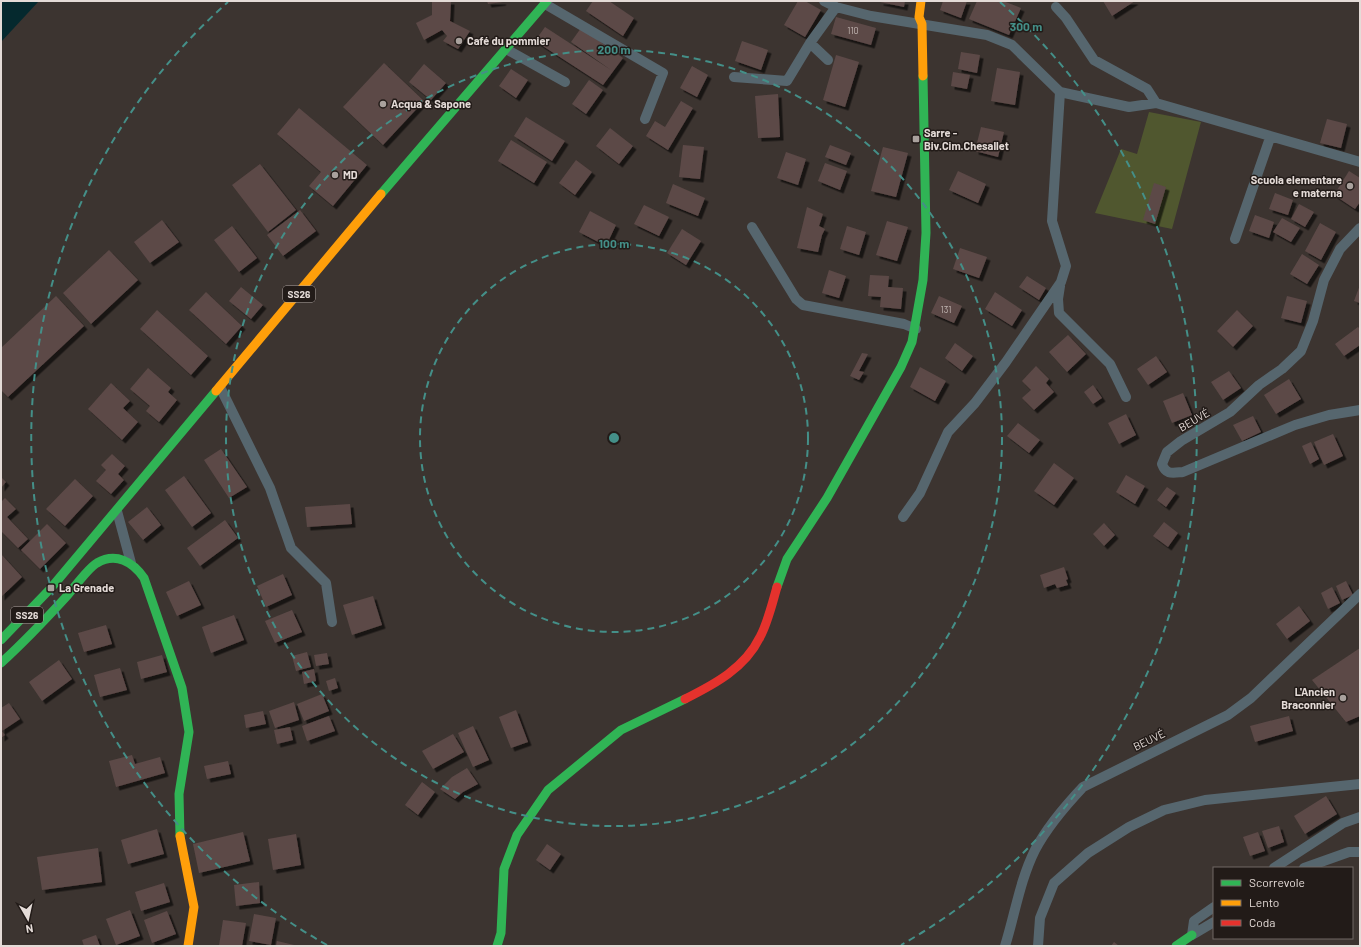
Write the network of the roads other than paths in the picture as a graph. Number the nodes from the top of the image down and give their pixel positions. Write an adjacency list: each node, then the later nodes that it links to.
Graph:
1 (824, 1): 5 (street)
2 (921, 1): 6 (street)
3 (546, 2): 8 (street, SS26); 14 (street)
4 (1056, 6): 13 (street)
5 (836, 7): 6 (street); 7 (street)
6 (922, 24): 12 (street); 21 (street)
7 (810, 43): 9 (street); 10 (street)
8 (506, 49): 11 (street); 22 (street, SS26)
9 (828, 60)
10 (734, 76)
11 (564, 82)
12 (1060, 92): 13 (street); 20 (street)
13 (1156, 103): 15 (street)
14 (645, 119)
15 (1270, 138): 16 (street); 19 (street)
16 (1360, 162)
17 (752, 227): 21 (street)
18 (1360, 228): 24 (street, BEUVÉ)
19 (1236, 239)
20 (1061, 282): 23 (street); 26 (street)
21 (916, 329): 41 (street)
22 (220, 387): 25 (street, SS26); 29 (street)
23 (1126, 397)
24 (1360, 410)
25 (117, 510): 27 (street); 30 (street, SS26)
26 (903, 518)
27 (131, 563): 31 (street); 40 (street)
28 (1360, 594): 42 (street, BEUVÉ)
29 (332, 622)
30 (1, 640)
31 (1, 663)
32 (1360, 784): 43 (street)
33 (1360, 817): 35 (street)
34 (1360, 852): 36 (street)
35 (1276, 867)
36 (1307, 867)
37 (1213, 908): 39 (street)
38 (1213, 923): 39 (street)
39 (1192, 935): 44 (street)
40 (188, 946)
41 (497, 946)
42 (1005, 946)
43 (1038, 946)
44 (1176, 946)

